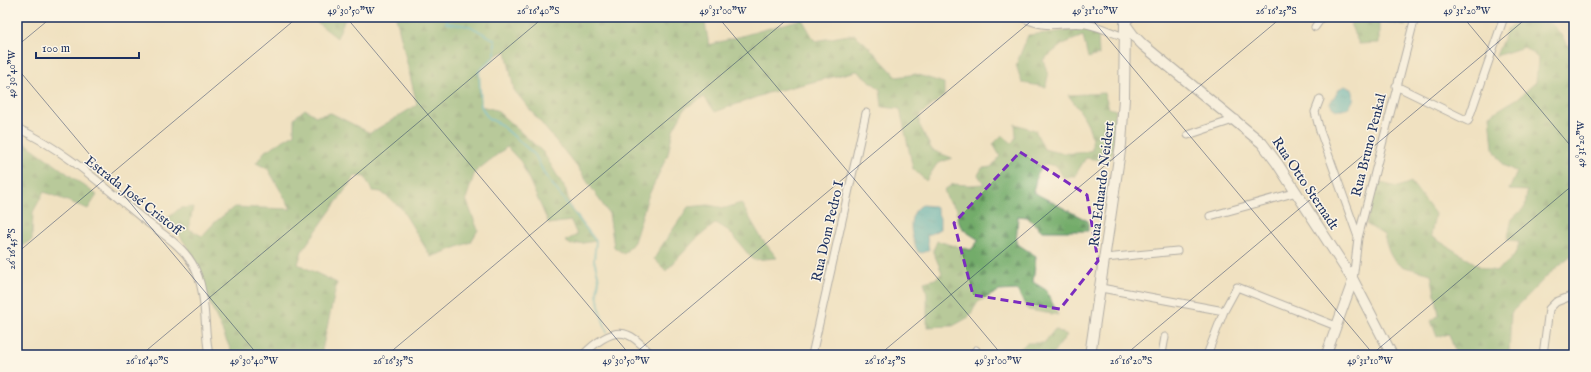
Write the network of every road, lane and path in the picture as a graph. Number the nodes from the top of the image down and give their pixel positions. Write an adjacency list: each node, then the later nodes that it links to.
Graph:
1 (1022, 17): 7 (street)
2 (1322, 17): 6 (street)
3 (1415, 17): 8 (street, Rua Bruno Penkal)
4 (1504, 17): 8 (street)
5 (1126, 19): 7 (main road, Rua Eduardo Neidert); 11 (main road, Rua Otto Sternadt)
6 (1315, 27)
7 (1125, 37): 18 (main road, Rua Eduardo Neidert)
8 (1396, 86): 16 (street, Rua Bruno Penkal)
9 (1320, 99): 16 (street)
10 (866, 113): 28 (street, Rua Dom Pedro I)
11 (1236, 120): 13 (street); 14 (main road, Rua Otto Sternadt)
12 (17, 128): 25 (street, Estrada José Cristoff)
13 (1188, 135)
14 (1297, 192): 15 (street); 19 (main road, Rua Otto Sternadt)
15 (1210, 216)
16 (1358, 238): 19 (street, Rua Bruno Penkal)
17 (1177, 251): 18 (street)
18 (1105, 258): 20 (main road, Rua Eduardo Neidert)
19 (1353, 280): 23 (street); 33 (main road, Rua Otto Sternadt)
20 (1101, 288): 22 (street); 29 (main road, Rua Eduardo Neidert)
21 (1574, 295): 34 (street)
22 (1224, 311): 23 (street); 31 (street)
23 (1336, 326): 32 (street)
24 (1165, 337): 30 (street)
25 (209, 355)
26 (583, 355): 27 (street)
27 (652, 355)
28 (812, 355)
29 (1090, 355)
30 (1164, 355)
31 (1207, 355)
32 (1326, 355)
33 (1392, 355)
34 (1543, 355)

